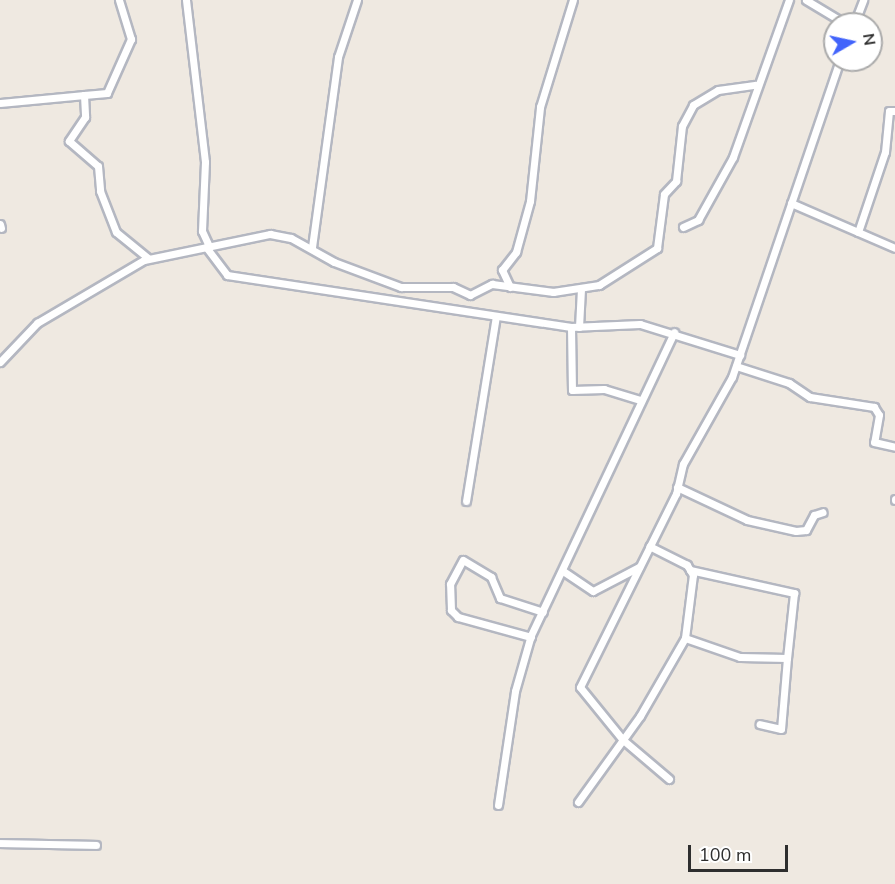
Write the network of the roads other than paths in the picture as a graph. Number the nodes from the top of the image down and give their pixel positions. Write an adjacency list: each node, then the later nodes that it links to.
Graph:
1 (119, 0): 10 (street)
2 (186, 0): 16 (street)
3 (357, 0): 17 (street)
4 (573, 0): 20 (street)
5 (789, 0): 9 (street)
6 (806, 0): 7 (street)
7 (826, 12)
8 (836, 72): 13 (street)
9 (755, 85): 14 (street); 21 (street)
10 (84, 95): 11 (street); 19 (street)
11 (0, 103)
12 (895, 111): 15 (street)
13 (791, 203): 15 (street); 25 (street)
14 (682, 227)
15 (858, 232): 18 (street)
16 (207, 247): 17 (street); 19 (street); 22 (street)
17 (312, 247): 20 (street)
18 (895, 248)
19 (148, 258): 26 (street)
20 (510, 287): 21 (street)
21 (581, 290): 23 (street)
22 (496, 316): 23 (street); 31 (street)
23 (575, 327): 24 (street); 28 (street)
24 (674, 332): 25 (street); 28 (street)
25 (740, 355): 27 (street)
26 (0, 362)
27 (736, 366): 29 (street); 30 (street)
28 (641, 400): 36 (street)
29 (895, 447)
30 (677, 487): 32 (street); 33 (street)
31 (466, 501)
32 (822, 512)
33 (649, 546): 34 (street); 35 (street)
34 (639, 567): 36 (street); 42 (street)
35 (690, 570): 39 (street); 40 (street)
36 (563, 571): 37 (street)
37 (543, 612): 38 (street); 38 (street)
38 (531, 637): 45 (street)
39 (685, 638): 40 (street); 42 (street)
40 (787, 658): 41 (street)
41 (760, 724)
42 (623, 740): 43 (street); 44 (street)
43 (669, 779)
44 (578, 802)
45 (498, 805)
46 (0, 843): 47 (street)
47 (96, 845)

